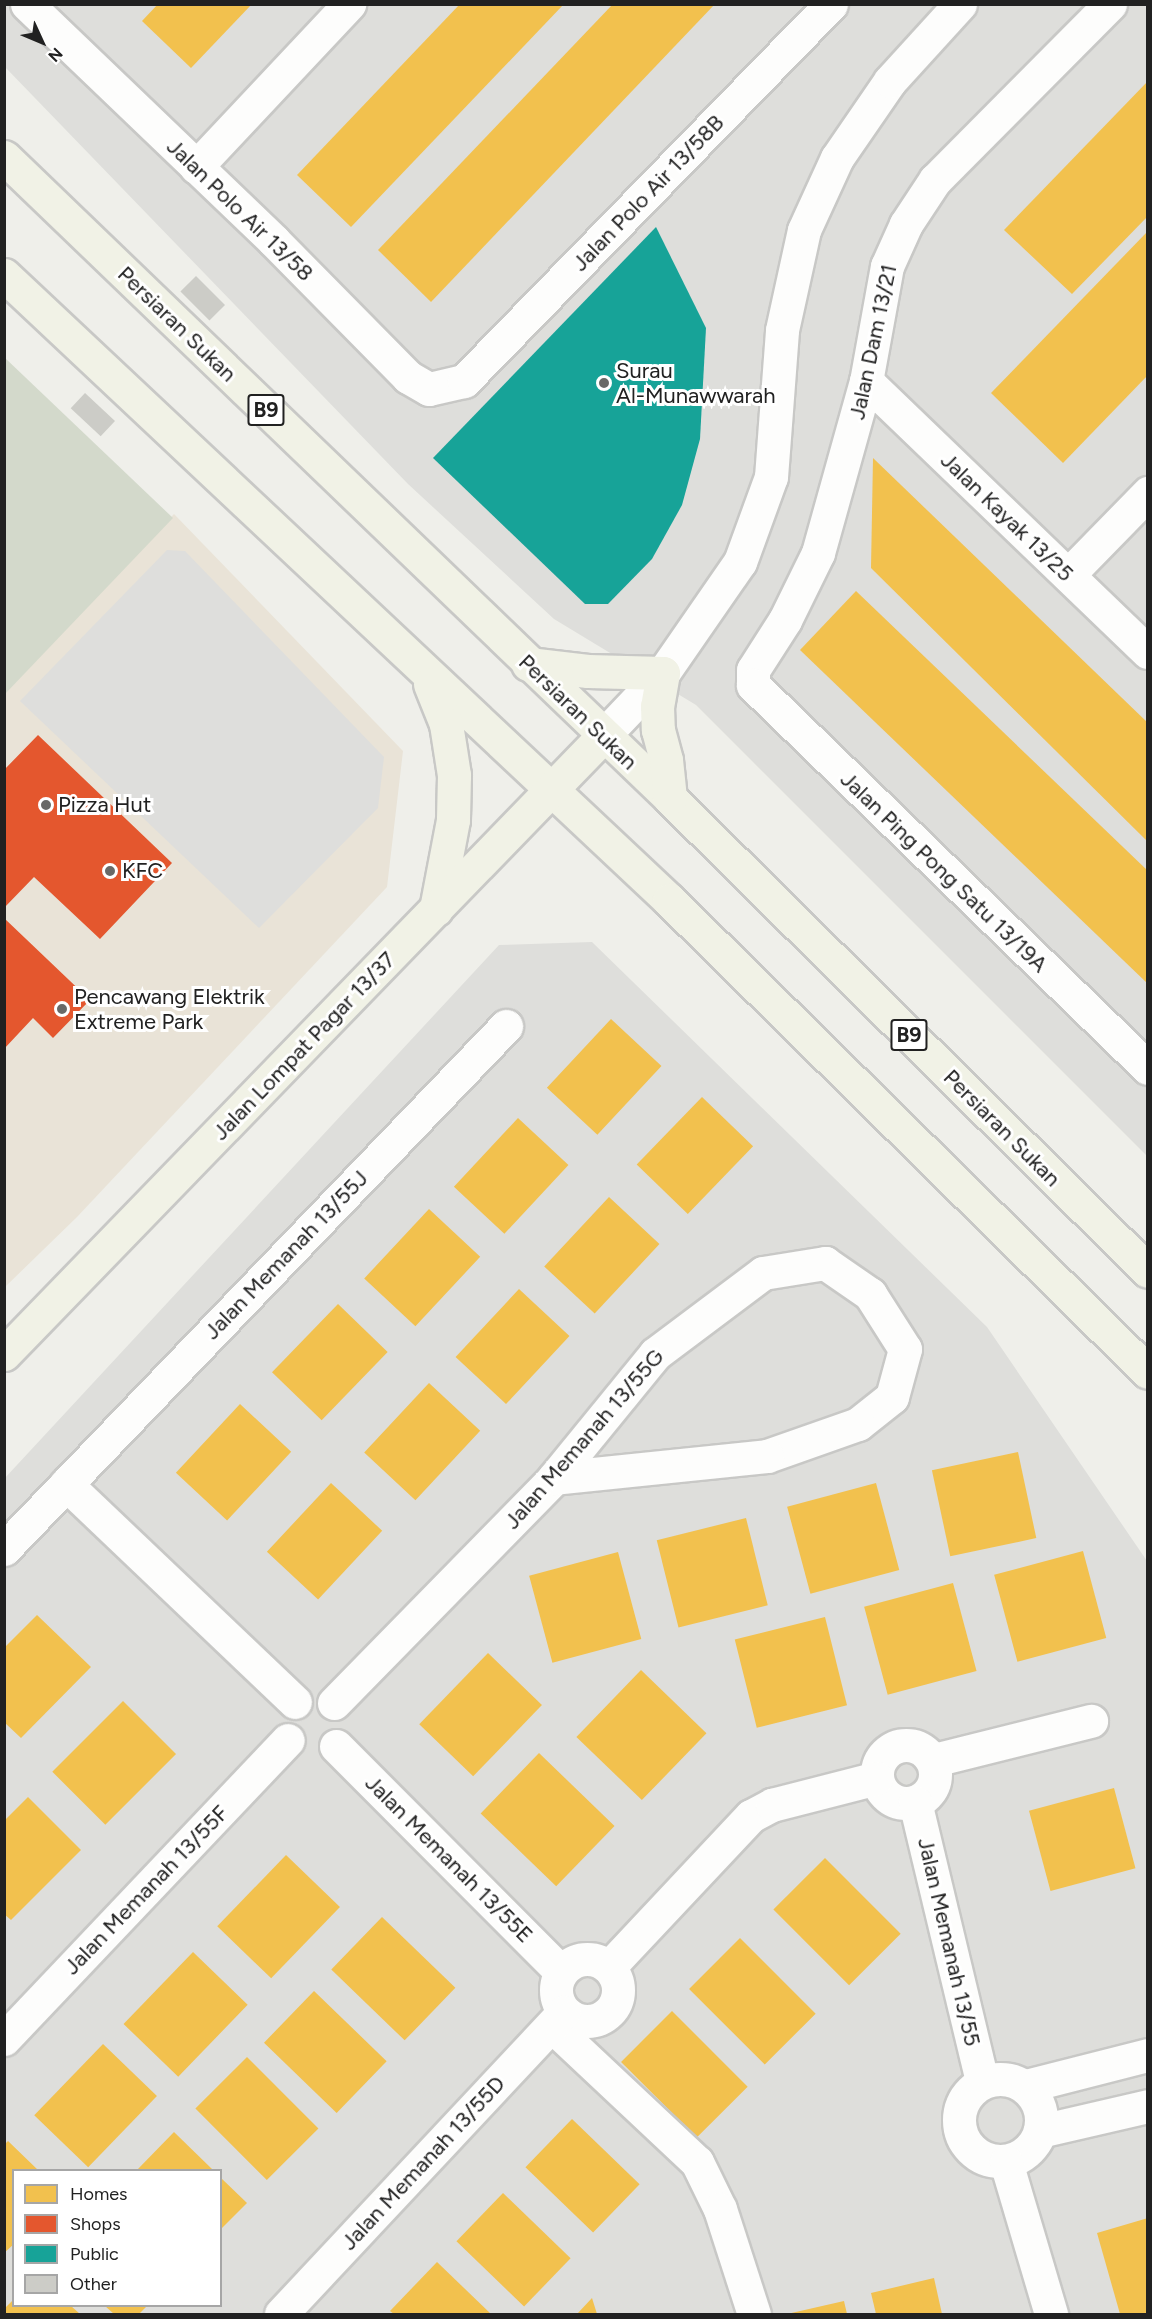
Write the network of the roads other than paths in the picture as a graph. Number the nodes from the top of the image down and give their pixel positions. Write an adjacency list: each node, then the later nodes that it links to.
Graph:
1 (27, 4): 7 (street, Jalan Polo Air 13/58)
2 (349, 4): 7 (street)
3 (831, 4): 9 (street, Jalan Polo Air 13/58B)
4 (960, 4): 16 (street)
5 (1110, 4): 10 (street, Jalan Dam 13/21)
6 (4, 157): 14 (main road, Persiaran Sukan / B9)
7 (196, 167): 9 (street, Jalan Polo Air 13/58)
8 (4, 275): 17 (main road)
9 (464, 381)
10 (866, 381): 12 (street, Jalan Kayak 13/25); 15 (street, Jalan Dam 13/21)
11 (1148, 493): 12 (street)
12 (1068, 575): 13 (street, Jalan Kayak 13/25)
13 (1148, 652)
14 (528, 664): 16 (main road); 18 (main road, Persiaran Sukan / B9)
15 (753, 670): 23 (street, Jalan Ping Pong Satu 13/19A)
16 (663, 673): 18 (street); 20 (main road)
17 (427, 676): 19 (main road); 21 (main road)
18 (603, 736): 19 (main road, Jalan Lompat Pagar 13/37); 20 (main road, Persiaran Sukan / B9)
19 (552, 789): 21 (main road, Jalan Lompat Pagar 13/37); 26 (main road)
20 (670, 798): 24 (main road, Persiaran Sukan / B9)
21 (435, 911): 25 (main road, Jalan Lompat Pagar 13/37)
22 (506, 1026): 28 (street, Jalan Memanah 13/55J)
23 (1148, 1068)
24 (1148, 1271)
25 (4, 1354)
26 (1148, 1372)
27 (554, 1478): 27 (street, Jalan Memanah 13/55G); 31 (street, Jalan Memanah 13/55G)
28 (66, 1484): 29 (street, Jalan Memanah 13/55J); 30 (street)
29 (4, 1549)
30 (295, 1702): 31 (street); 33 (street)
31 (334, 1703): 34 (street)
32 (1091, 1721): 35 (street)
33 (288, 1740): 34 (street); 41 (street, Jalan Memanah 13/55F)
34 (336, 1746): 39 (street, Jalan Memanah 13/55E)
35 (934, 1760): 36 (street); 37 (street)
36 (877, 1778): 37 (street); 38 (street)
37 (915, 1802): 43 (street, Jalan Memanah 13/55)
38 (609, 1967): 39 (street); 40 (street)
39 (561, 1972): 40 (street)
40 (558, 2019): 48 (street, Jalan Memanah 13/55D); 49 (street)
41 (4, 2039)
42 (1148, 2055): 44 (street)
43 (982, 2081): 44 (street); 47 (street)
44 (1026, 2086): 46 (street)
45 (1148, 2106): 46 (street)
46 (1040, 2131): 47 (street)
47 (1006, 2162): 50 (street)
48 (281, 2314)
49 (754, 2314)
50 (1051, 2314)

